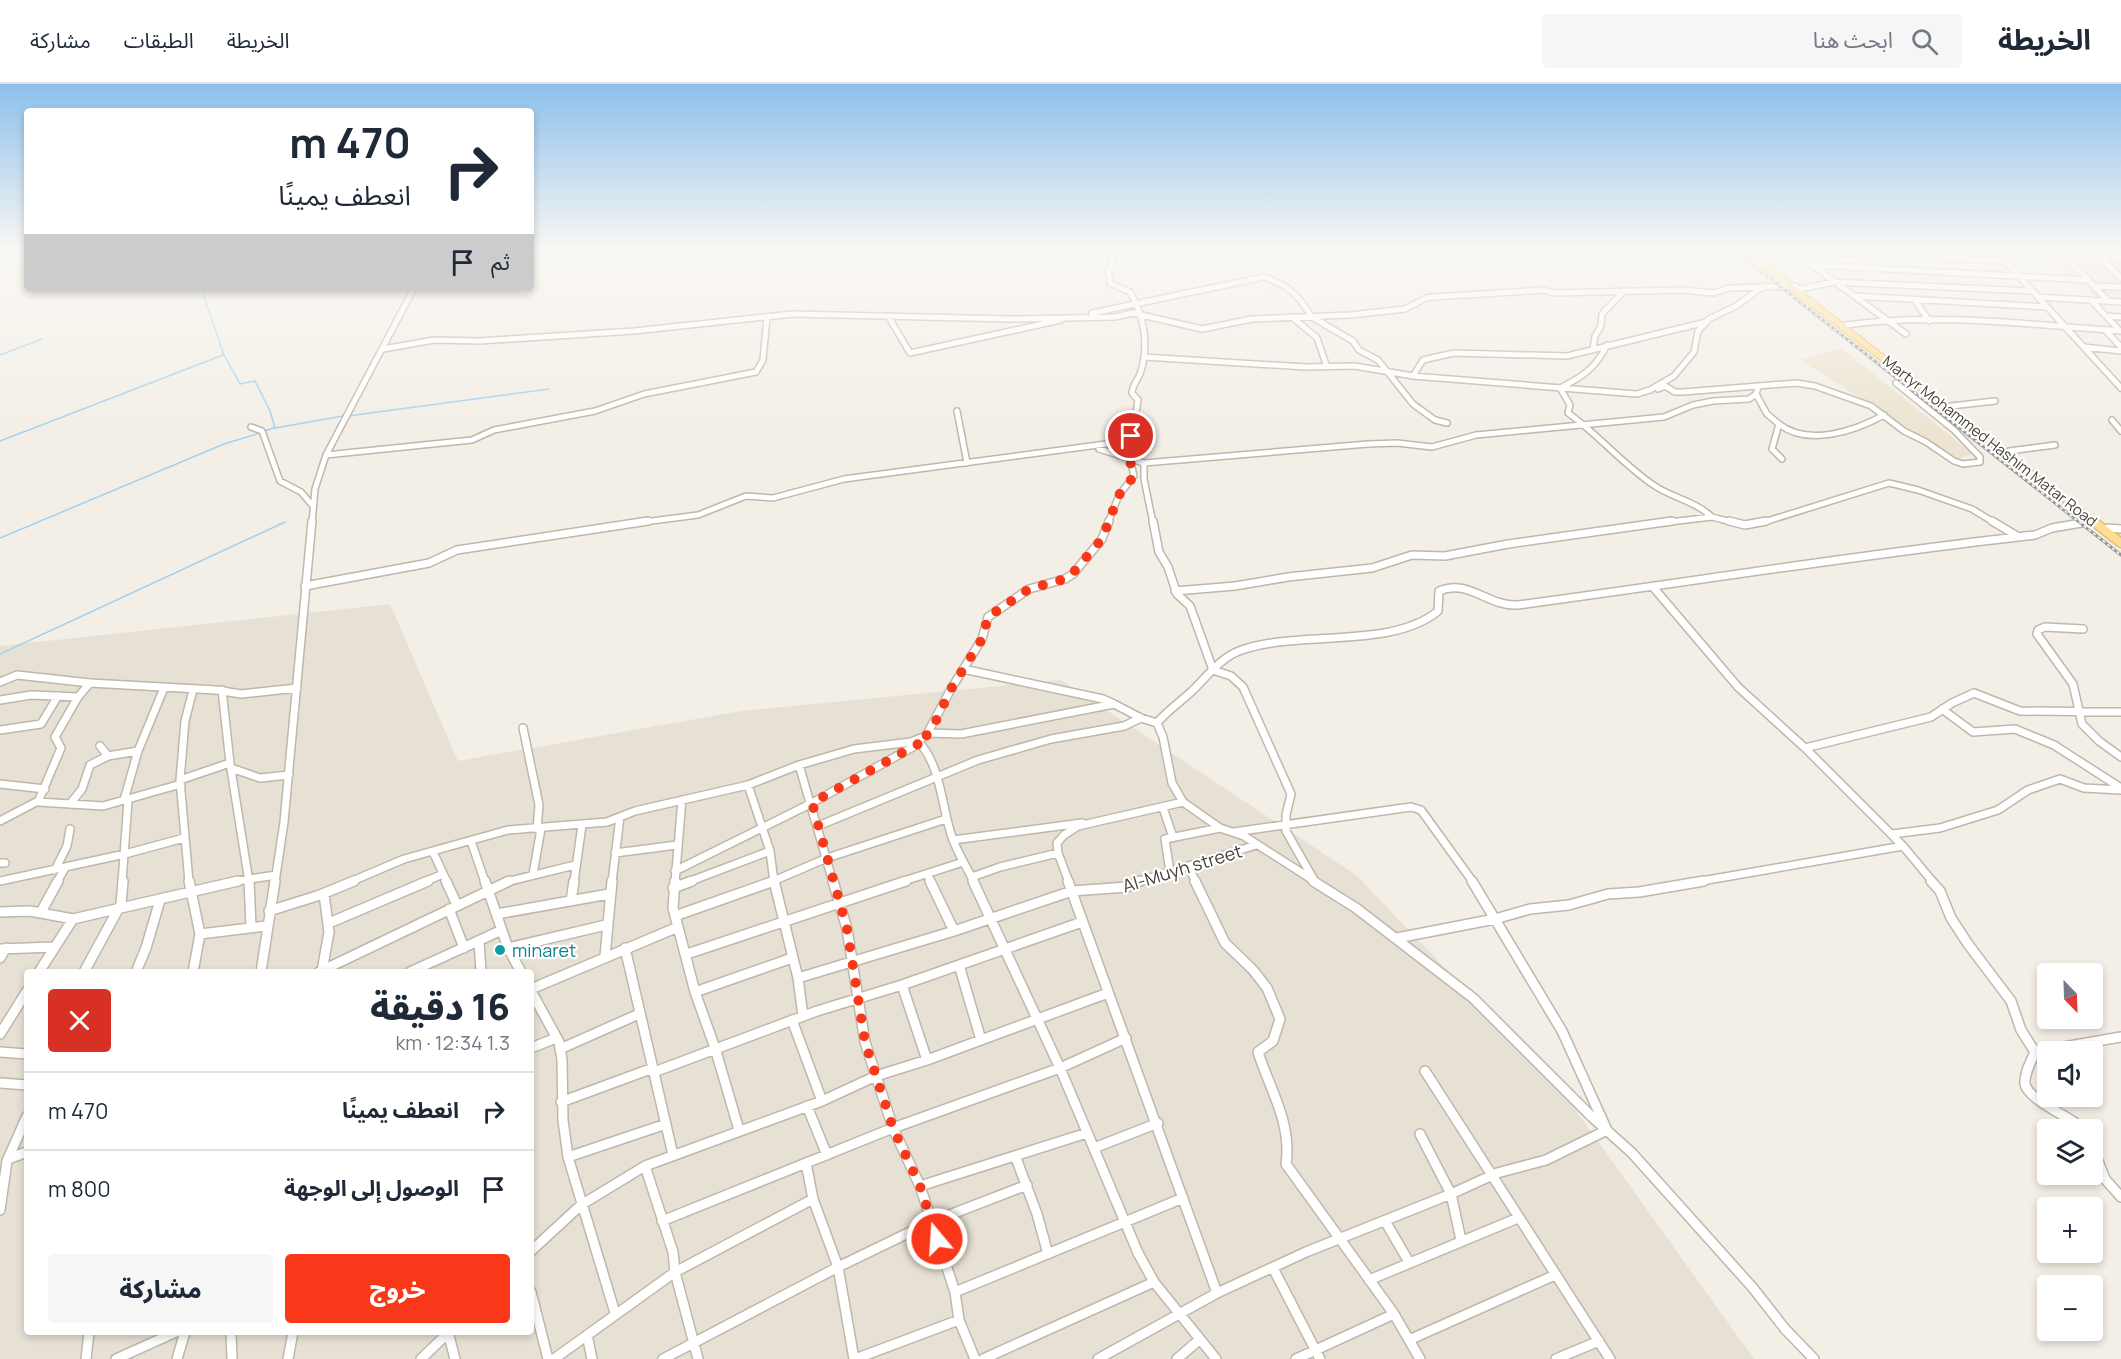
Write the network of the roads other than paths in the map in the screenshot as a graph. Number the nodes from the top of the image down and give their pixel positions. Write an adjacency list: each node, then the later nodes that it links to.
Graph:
1 (403, 310): 32 (street)
2 (1103, 310): 16 (street)
3 (1139, 310): 14 (street)
4 (1310, 310): 17 (street)
5 (1391, 310): 17 (street)
6 (1604, 310): 33 (street)
7 (1724, 310): 24 (street)
8 (1826, 310): 39 (main road, Martyr Mohammed Hashim Matar Road)
9 (1827, 310): 25 (main road, Martyr Mohammed Hashim Matar Road)
10 (1875, 310): 22 (street)
11 (1922, 310): 23 (street)
12 (2050, 310): 26 (street)
13 (2101, 310): 18 (street)
14 (1141, 314): 16 (street); 20 (street); 35 (street)
15 (888, 316): 16 (street); 16 (street); 19 (street)
16 (1079, 316)
17 (1310, 316): 20 (street); 37 (street)
18 (2106, 316): 21 (street); 28 (street)
19 (767, 317): 32 (street); 59 (street)
20 (1292, 317): 36 (street)
21 (2121, 317)
22 (1886, 319): 23 (street); 25 (street); 29 (street)
23 (1929, 321): 26 (street)
24 (1706, 322): 30 (street); 43 (street)
25 (1846, 325): 46 (main road, Martyr Mohammed Hashim Matar Road)
26 (2067, 328): 27 (street); 31 (street)
27 (2105, 330): 28 (street); 34 (street)
28 (2120, 331)
29 (1906, 334)
30 (1607, 345): 33 (street); 41 (street)
31 (2084, 347): 34 (street); 40 (street)
32 (383, 349): 59 (street)
33 (1593, 349): 38 (street)
34 (2121, 349)
35 (1144, 357): 36 (street); 55 (street)
36 (1328, 367): 37 (street)
37 (1383, 369): 38 (street); 50 (street)
38 (1413, 376): 41 (street)
39 (1914, 381): 48 (street); 66 (main road, Martyr Mohammed Hashim Matar Road)
40 (2120, 385)
41 (1560, 388): 43 (street); 52 (street)
42 (1758, 388): 43 (street); 44 (street); 48 (street)
43 (1650, 390)
44 (1756, 394): 51 (street); 52 (street)
45 (1995, 401): 46 (street)
46 (1950, 406): 58 (main road, Martyr Mohammed Hashim Matar Road)
47 (957, 411): 62 (street)
48 (1884, 414): 51 (street)
49 (2121, 421): 54 (street)
50 (1447, 423)
51 (1779, 424): 60 (street)
52 (1586, 425): 63 (street); 65 (street)
53 (251, 427): 64 (street)
54 (2121, 431)
55 (1128, 441): 57 (street); 61 (street)
56 (2055, 444): 58 (street)
57 (1087, 448): 61 (street); 62 (street)
58 (2009, 451): 67 (main road, Martyr Mohammed Hashim Matar Road)
59 (326, 456): 64 (street)
60 (1782, 459)
61 (1130, 460): 63 (street); 76 (street)
62 (967, 463): 72 (street)
63 (1144, 463): 74 (street)
64 (312, 505): 72 (street)
65 (1712, 517): 69 (street); 74 (street)
66 (2092, 521): 69 (street); 71 (main road, Martyr Mohammed Hashim Matar Road)
67 (2108, 528): 68 (street); 70 (main road, Martyr Mohammed Hashim Matar Road)
68 (2121, 529)
69 (2017, 537): 73 (street)
70 (2121, 538)
71 (2121, 543)
72 (305, 585): 81 (street)
73 (1653, 587): 77 (street); 98 (street)
74 (1175, 591): 77 (street)
75 (2083, 628): 89 (street)
76 (963, 669): 87 (street); 95 (street)
77 (1213, 670): 92 (street); 124 (street)
78 (0, 682): 79 (street)
79 (90, 683): 80 (street); 85 (street)
80 (164, 688): 82 (street); 99 (street)
81 (297, 688): 83 (street); 104 (street)
82 (193, 690): 83 (street); 106 (street)
83 (222, 690): 102 (street)
84 (58, 696): 85 (street); 86 (street); 94 (street)
85 (78, 697): 109 (street)
86 (0, 699)
87 (1114, 704): 91 (street); 95 (street)
88 (1942, 709): 89 (street); 98 (street); 110 (street)
89 (2080, 712): 90 (street); 101 (street)
90 (2121, 712)
91 (1141, 718): 92 (street); 105 (street)
92 (1157, 723): 114 (street)
93 (523, 728): 128 (street)
94 (0, 730)
95 (929, 734): 96 (street)
96 (918, 741): 103 (street); 105 (street); 115 (street)
97 (100, 746): 100 (street)
98 (1805, 748): 130 (street)
99 (138, 751): 100 (street); 113 (street)
100 (108, 756): 116 (street)
101 (2121, 757)
102 (230, 765): 104 (street); 106 (street); 156 (street)
103 (799, 765): 108 (street); 115 (street)
104 (289, 775): 154 (street)
105 (937, 778): 119 (street); 123 (street)
106 (181, 782): 113 (street); 132 (street)
107 (0, 784): 109 (street)
108 (748, 785): 111 (street); 125 (street)
109 (45, 789): 112 (street)
110 (2121, 789): 130 (street)
111 (682, 800): 118 (street); 135 (street)
112 (38, 801): 116 (street); 120 (street)
113 (126, 801): 116 (street); 142 (street)
114 (1183, 802): 117 (street); 126 (street)
115 (812, 803): 123 (street); 125 (street)
116 (70, 804)
117 (1163, 808): 121 (street); 131 (street)
118 (620, 817): 122 (street); 140 (street)
119 (946, 819): 133 (street); 143 (street)
120 (0, 821)
121 (1082, 823): 133 (street); 141 (street)
122 (582, 825): 128 (street); 145 (street)
123 (818, 826): 143 (street)
124 (1285, 826): 129 (street); 159 (street); 178 (street)
125 (762, 827): 138 (street); 149 (street)
126 (1220, 828): 129 (street); 131 (street)
127 (70, 829): 148 (street)
128 (539, 829): 134 (street); 152 (street)
129 (1233, 832): 136 (street)
130 (1892, 834): 137 (street)
131 (1173, 837): 150 (street)
132 (184, 838): 142 (street); 163 (street)
133 (953, 840): 144 (street)
134 (471, 841): 139 (street); 161 (street)
135 (677, 845): 140 (street); 149 (street)
136 (1256, 845): 146 (street, Al-Muyh street); 159 (street)
137 (1903, 846): 178 (street); 233 (street)
138 (770, 851): 158 (street); 160 (street)
139 (433, 852): 151 (street); 164 (street)
140 (615, 853): 165 (street)
141 (1058, 853): 155 (street); 162 (street)
142 (126, 854): 147 (street); 170 (street)
143 (827, 858): 158 (street); 168 (street)
144 (963, 862): 153 (street); 155 (street)
145 (575, 865): 152 (street); 167 (street)
146 (1188, 866): 150 (street, Al-Muyh street); 280 (street)
147 (65, 868): 148 (street); 173 (street)
148 (55, 870): 157 (street)
149 (675, 871): 160 (street)
150 (1170, 872): 162 (street, Al-Muyh street)
151 (443, 874): 169 (street); 181 (street)
152 (533, 874): 161 (street)
153 (927, 874): 168 (street); 187 (street)
154 (276, 875): 156 (street); 171 (street)
155 (972, 877): 176 (street)
156 (249, 879): 163 (street); 184 (street)
157 (0, 881)
158 (774, 881): 175 (street); 179 (street)
159 (1317, 883): 189 (street)
160 (674, 888): 175 (street)
161 (488, 889): 169 (street); 174 (street)
162 (1072, 891): 176 (street, Al-Muyh street); 180 (street)
163 (190, 892): 166 (street); 188 (street)
164 (324, 894): 171 (street); 181 (street)
165 (609, 894): 167 (street); 182 (street)
166 (160, 900): 170 (street); 206 (street)
167 (571, 901): 174 (street)
168 (839, 904): 179 (street); 201 (street)
169 (453, 907): 193 (street); 210 (street)
170 (119, 909): 177 (street); 205 (street)
171 (268, 911): 183 (street)
172 (0, 912): 173 (street)
173 (41, 912): 177 (street)
174 (496, 914): 186 (street)
175 (675, 916): 185 (street)
176 (992, 918): 187 (street, Al-Muyh street); 196 (street)
177 (73, 919): 191 (street)
178 (1495, 919): 189 (street); 252 (street)
179 (784, 920): 197 (street); 200 (street)
180 (1082, 922): 196 (street); 217 (street)
181 (329, 923): 209 (street)
182 (606, 925): 194 (street); 198 (street)
183 (266, 926): 184 (street); 208 (street)
184 (251, 927): 188 (street)
185 (678, 927): 195 (street); 197 (street)
186 (502, 930): 190 (street); 194 (street)
187 (954, 931): 201 (street, Al-Muyh street)
188 (200, 934): 207 (street)
189 (1397, 938): 252 (street)
190 (479, 941): 193 (street); 211 (street)
191 (54, 947): 192 (street); 204 (street)
192 (3, 948): 199 (street)
193 (464, 948): 203 (street)
194 (508, 948): 212 (street)
195 (625, 948): 198 (street); 221 (street)
196 (1005, 949): 202 (street); 223 (street)
197 (687, 954): 216 (street)
198 (605, 956): 215 (street)
199 (0, 958)
200 (792, 958): 213 (street); 216 (street)
201 (852, 961): 213 (street, Al-Muyh street); 220 (street)
202 (959, 965): 214 (street); 229 (street)
203 (432, 968)
204 (41, 969)
205 (86, 969)
206 (137, 969)
207 (194, 969)
208 (261, 969)
209 (321, 969)
210 (324, 969)
211 (481, 969)
212 (518, 969)
213 (798, 978): 222 (street)
214 (902, 985): 220 (street); 236 (street)
215 (534, 989)
216 (695, 992): 231 (street)
217 (1108, 993): 223 (street); 228 (street)
218 (24, 996): 225 (street)
219 (534, 996): 227 (street)
220 (857, 997): 222 (street); 240 (street)
221 (639, 1014): 232 (street); 238 (street)
222 (803, 1016): 224 (street)
223 (1038, 1019): 229 (street); 237 (street)
224 (792, 1020): 231 (street); 243 (street)
225 (0, 1034)
226 (2121, 1037): 233 (street)
227 (556, 1038): 230 (street); 232 (street)
228 (1126, 1038): 237 (street); 248 (street)
229 (981, 1040): 236 (street)
230 (534, 1047)
231 (716, 1048): 238 (street); 251 (street)
232 (560, 1049): 244 (street)
233 (2035, 1052): 246 (street)
234 (24, 1054): 235 (street)
235 (1, 1055)
236 (927, 1060): 240 (street)
237 (1059, 1068): 250 (street); 253 (street)
238 (654, 1070): 244 (street); 249 (street)
239 (1425, 1071): 265 (street)
240 (876, 1076): 243 (street); 250 (street)
241 (0, 1083): 242 (street)
242 (24, 1085)
243 (822, 1101): 245 (street)
244 (561, 1102): 259 (street)
245 (807, 1106): 251 (street); 258 (street)
246 (2071, 1119)
247 (24, 1123): 261 (street)
248 (1158, 1123): 255 (street); 271 (street)
249 (666, 1124): 257 (street); 259 (street)
250 (893, 1128): 258 (street); 268 (street)
251 (739, 1130): 257 (street)
252 (1607, 1130): 265 (street); 333 (street)
253 (1087, 1133): 255 (street); 260 (street)
254 (1420, 1134): 269 (street)
255 (1094, 1148): 279 (street)
256 (24, 1153): 261 (street)
257 (673, 1155): 263 (street)
258 (827, 1155): 262 (street)
259 (568, 1157): 273 (street)
260 (1016, 1158): 267 (street); 268 (street)
261 (8, 1159): 264 (street)
262 (806, 1163): 272 (street); 276 (street)
263 (645, 1166): 273 (street); 276 (street)
264 (3, 1169): 274 (street)
265 (1491, 1176): 269 (street); 275 (street)
266 (2103, 1176): 270 (street)
267 (1027, 1185): 278 (street); 283 (street)
268 (920, 1186): 278 (street)
269 (1451, 1194): 277 (street); 281 (street)
270 (2121, 1197)
271 (1183, 1198): 279 (street); 292 (street)
272 (813, 1199): 285 (street); 287 (street)
273 (581, 1205): 282 (street); 294 (street)
274 (0, 1210)
275 (1518, 1218): 281 (street); 288 (street)
276 (662, 1221): 287 (street)
277 (1385, 1221): 280 (street); 284 (street)
278 (931, 1222): 285 (street); 291 (street)
279 (1126, 1222): 283 (street); 290 (street)
280 (1342, 1239): 286 (street); 289 (street)
281 (1461, 1240): 284 (street)
282 (534, 1248)
283 (1048, 1254): 291 (street)
284 (1409, 1262): 289 (street)
285 (838, 1267): 309 (street); 323 (street)
286 (1273, 1268): 292 (street); 310 (street)
287 (675, 1272): 294 (street); 309 (street)
288 (1555, 1275): 307 (street); 308 (street)
289 (1369, 1280): 295 (street)
290 (1154, 1282): 296 (street); 325 (street)
291 (955, 1292): 297 (street)
292 (1217, 1293): 296 (street)
293 (534, 1304): 318 (street)
294 (615, 1313): 305 (street)
295 (1394, 1314): 307 (street); 310 (street)
296 (1179, 1316): 306 (street); 326 (street)
297 (959, 1320): 323 (street); 324 (street)
298 (90, 1335): 311 (street)
299 (169, 1335): 312 (street)
300 (184, 1335): 313 (street)
301 (231, 1335): 314 (street)
302 (292, 1335): 315 (street)
303 (445, 1335): 316 (street)
304 (449, 1335): 317 (street)
305 (587, 1335): 319 (street); 320 (street)
306 (1199, 1340): 327 (street); 328 (street)
307 (1409, 1340): 330 (street)
308 (1599, 1341): 331 (street); 332 (street)
309 (696, 1344): 321 (street); 322 (street)
310 (1318, 1355): 329 (street)
311 (87, 1359)
312 (117, 1359)
313 (177, 1359)
314 (232, 1359)
315 (288, 1359)
316 (421, 1359)
317 (454, 1359)
318 (548, 1359)
319 (554, 1359)
320 (592, 1359)
321 (663, 1359)
322 (698, 1359)
323 (854, 1359)
324 (975, 1359)
325 (983, 1359)
326 (1098, 1359)
327 (1177, 1359)
328 (1215, 1359)
329 (1296, 1359)
330 (1420, 1359)
331 (1556, 1359)
332 (1610, 1359)
333 (1814, 1359)

